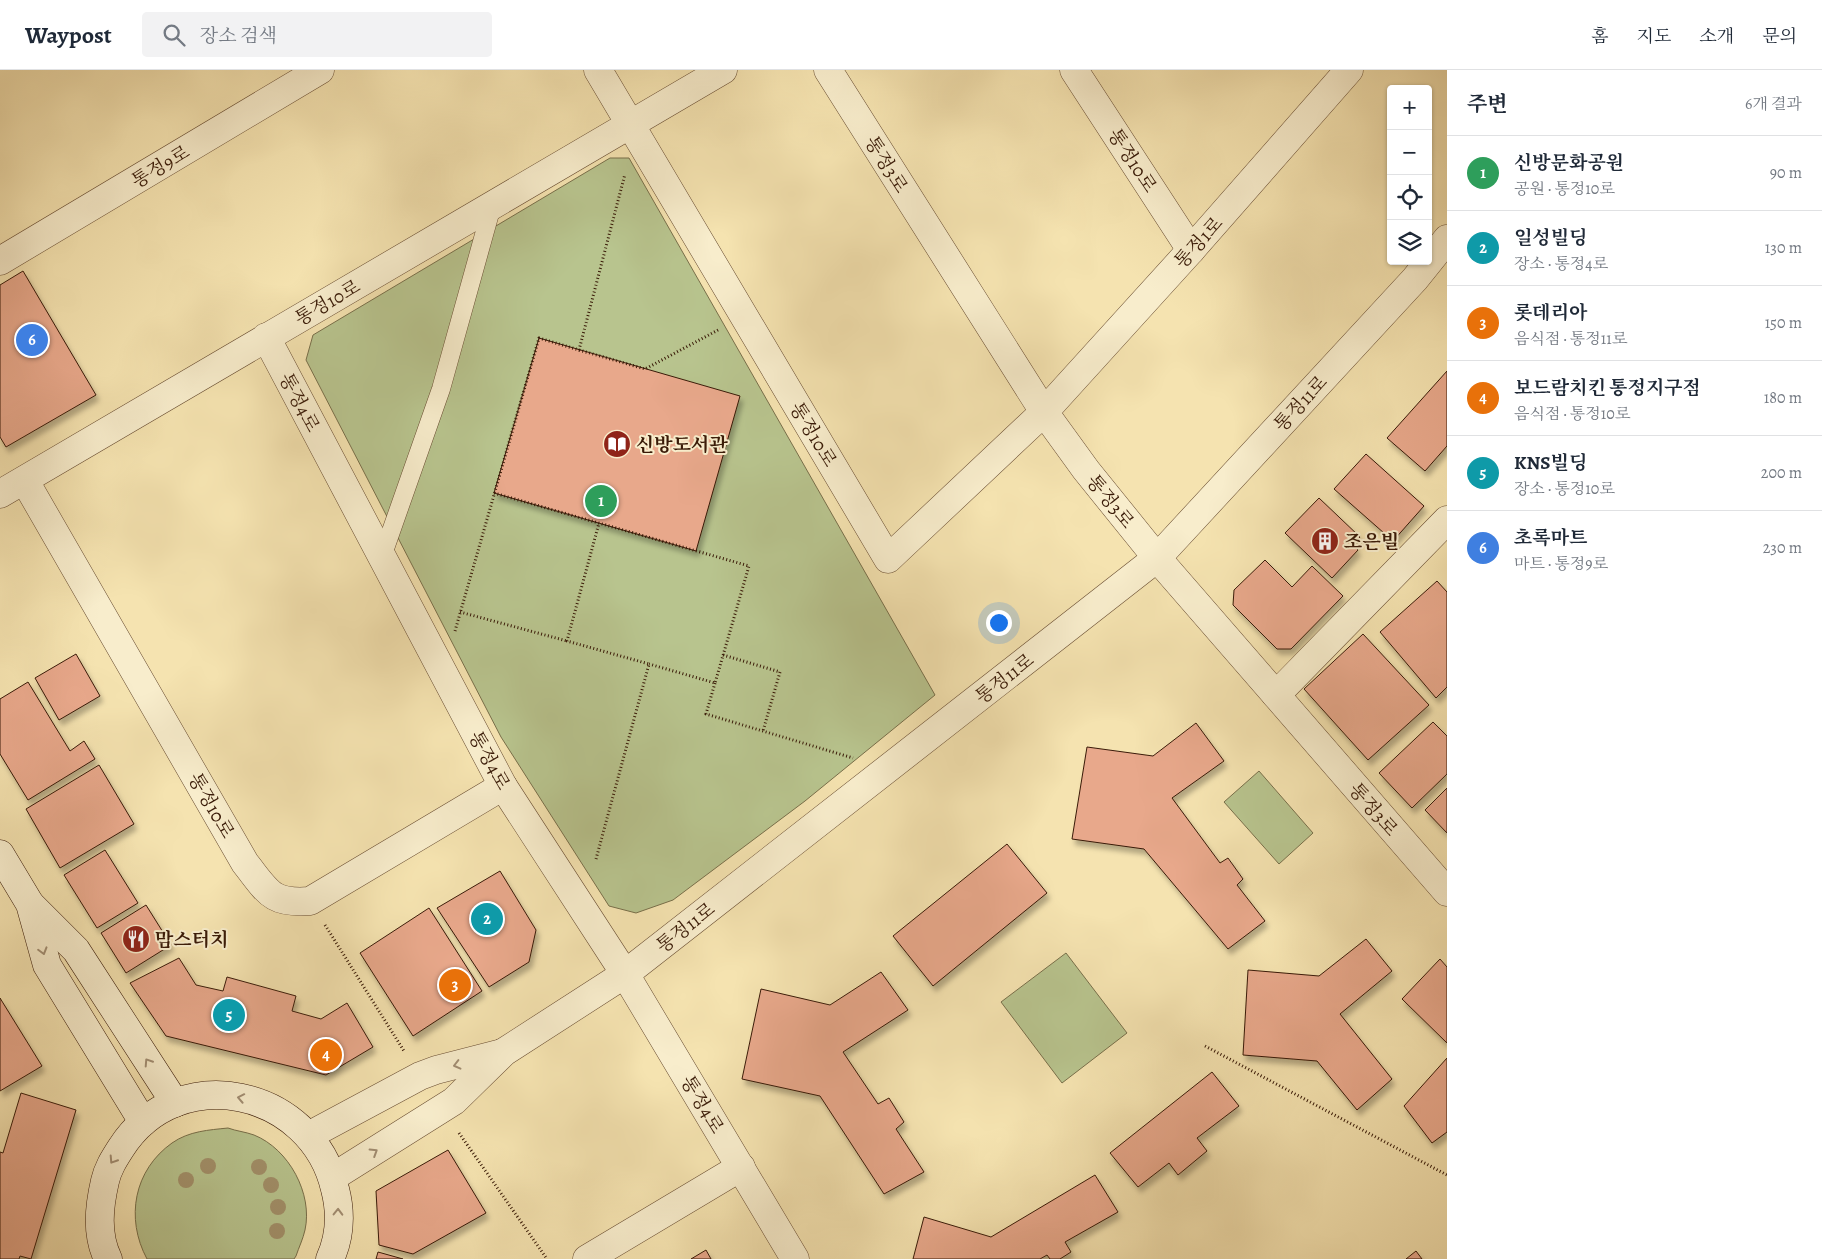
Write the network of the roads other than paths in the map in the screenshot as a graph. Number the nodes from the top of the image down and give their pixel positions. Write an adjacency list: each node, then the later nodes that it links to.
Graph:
1 (320, 70): 11 (street, 통정9로)
2 (598, 70): 7 (street)
3 (723, 70): 7 (street, 통정10로)
4 (828, 70): 13 (street, 통정3로)
5 (1074, 70): 10 (street, 통정10로)
6 (1341, 73): 10 (street, 통정1로)
7 (631, 124): 8 (street, 통정10로); 13 (street, 통정10로)
8 (492, 206): 12 (street, 통정10로); 17 (lane)
9 (1447, 239): 18 (street, 통정11로)
10 (1191, 250): 13 (street, 통정1로)
11 (0, 261)
12 (266, 337): 14 (street, 통정10로); 17 (street, 통정4로)
13 (1044, 412): 18 (street, 통정3로)
14 (25, 480): 15 (street, 통정10로); 20 (street, 통정10로)
15 (0, 494)
16 (1442, 538): 19 (street)
17 (382, 557): 20 (street, 통정4로)
18 (1157, 558): 19 (street, 통정3로); 24 (street, 통정11로)
19 (1276, 696): 22 (street, 통정3로)
20 (503, 786): 24 (street, 통정4로)
21 (0, 854): 23 (street)
22 (1447, 892)
23 (30, 904): 26 (street, one-way to 23); 27 (street, one-way to 27)
24 (625, 974): 25 (street, 통정11로); 29 (street, 통정4로)
25 (504, 1052): 28 (street, one-way to 28); 30 (street, one-way to 25)
26 (175, 1102): 27 (street); 28 (street, one-way to 26)
27 (143, 1122): 31 (street, one-way to 31)
28 (310, 1135): 30 (street)
29 (741, 1167): 33 (street); 34 (street, 통정4로)
30 (333, 1177): 32 (street, one-way to 30)
31 (106, 1258)
32 (330, 1259)
33 (587, 1259)
34 (795, 1259)

